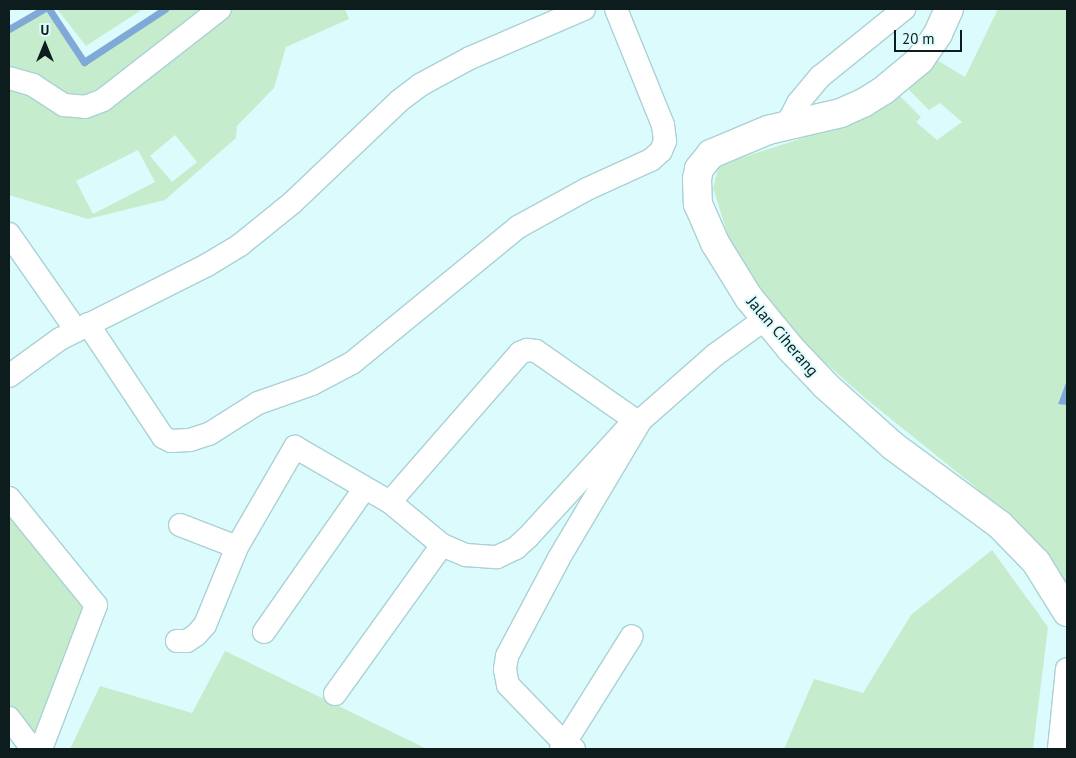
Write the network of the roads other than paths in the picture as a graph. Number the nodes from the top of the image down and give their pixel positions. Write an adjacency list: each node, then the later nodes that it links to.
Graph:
1 (220, 9): 6 (street)
2 (584, 9): 10 (street)
3 (616, 9): 10 (street)
4 (904, 9): 7 (street)
5 (949, 9): 7 (street, Jalan Ciherang)
6 (9, 78)
7 (787, 124): 9 (street, Jalan Ciherang)
8 (9, 234): 10 (street)
9 (765, 319): 12 (street); 19 (street, Jalan Ciherang)
10 (82, 327): 11 (street)
11 (9, 376)
12 (638, 420): 15 (street); 17 (street); 26 (street)
13 (364, 489): 15 (street); 18 (street); 20 (street)
14 (9, 498): 28 (street)
15 (390, 502): 17 (street)
16 (180, 524): 18 (street)
17 (442, 545): 24 (street)
18 (237, 547): 22 (street)
19 (1067, 612)
20 (264, 632)
21 (632, 636): 26 (street)
22 (177, 641)
23 (1067, 669): 29 (street)
24 (335, 694)
25 (9, 718): 27 (street)
26 (567, 747)
27 (32, 749)
28 (41, 749)
29 (1059, 749)

